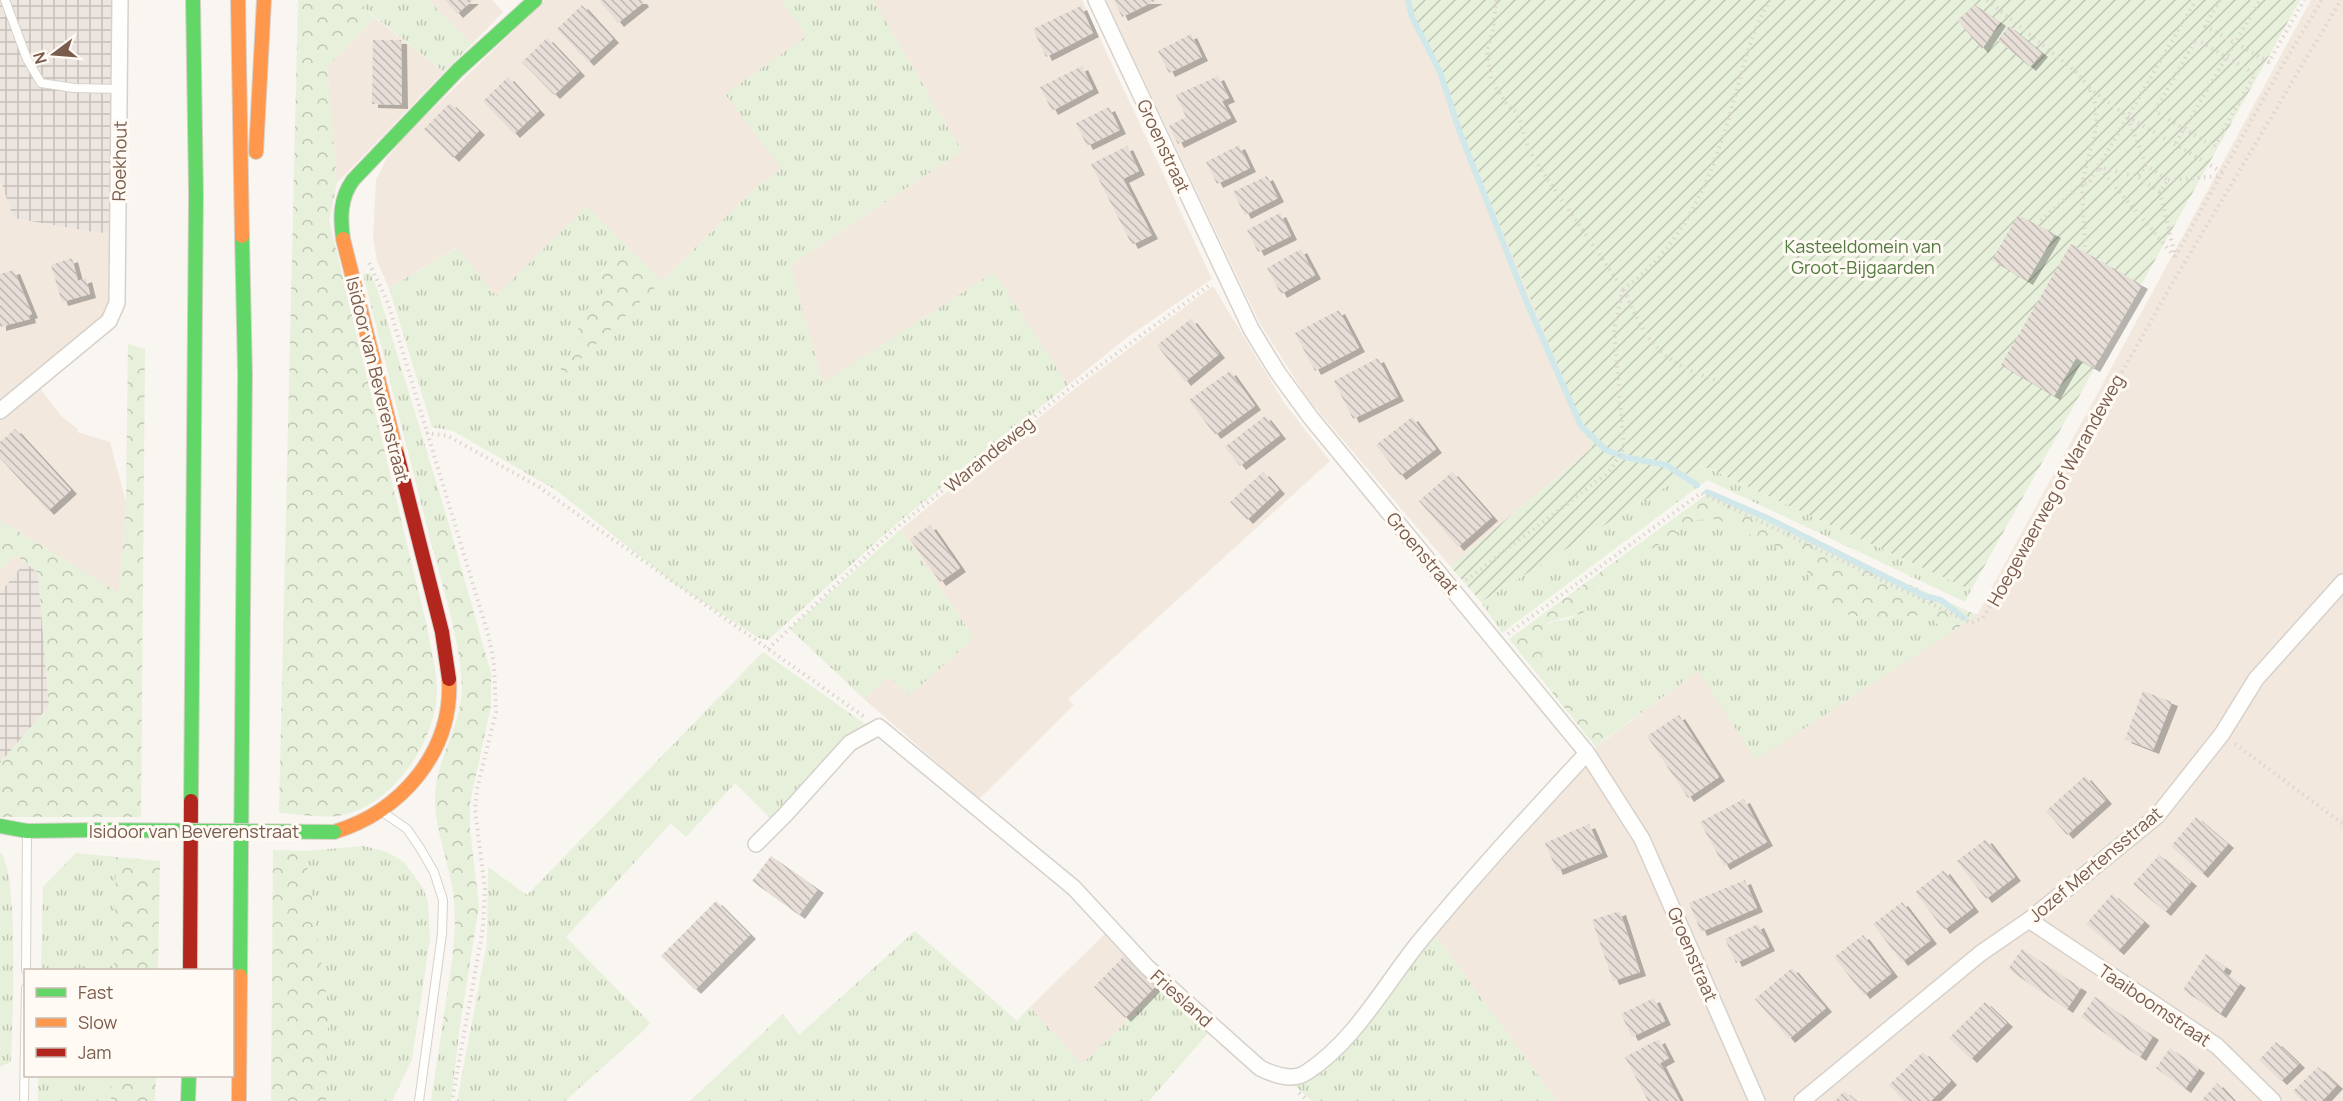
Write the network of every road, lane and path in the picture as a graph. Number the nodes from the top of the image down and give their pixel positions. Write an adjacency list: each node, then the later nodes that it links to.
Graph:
1 (5, 0): 20 (lane)
2 (120, 0): 20 (street, Roekhout)
3 (193, 0): 54 (main road)
4 (238, 0): 36 (main road)
5 (264, 0): 36 (main road)
6 (535, 0): 47 (main road, Isidoor van Beverenstraat)
7 (1096, 0): 34 (street, Groenstraat)
8 (1496, 0): 35 (path)
9 (1770, 0): 35 (path)
10 (1987, 0): 19 (path)
11 (2196, 0): 21 (path)
12 (2220, 0): 17 (path)
13 (2260, 0): 17 (path)
14 (2304, 0): 17 (path)
15 (2322, 0): 26 (path)
16 (2341, 0): 42 (path, Hoegewaerweg of Warandeweg)
17 (2235, 43): 18 (path)
18 (2226, 57): 22 (path); 22 (path); 22 (path)
19 (2089, 87): 21 (path); 29 (path)
20 (120, 89): 38 (street, Roekhout)
21 (2128, 117): 23 (path); 24 (path); 25 (path)
22 (2184, 129): 23 (path)
23 (2176, 143): 26 (path)
24 (2145, 165): 27 (path); 28 (path)
25 (2098, 167): 27 (path); 29 (path); 33 (path)
26 (2222, 174): 28 (path); 33 (path)
27 (2138, 177): 30 (path)
28 (2168, 180): 30 (path)
29 (2082, 184): 31 (path); 32 (path)
30 (2160, 192): 33 (path)
31 (2040, 221)
32 (2085, 247)
33 (2175, 257)
34 (1224, 275): 41 (street, Groenstraat); 43 (path, Warandeweg)
35 (1623, 289): 37 (path); 41 (path)
36 (245, 374): 59 (main road)
37 (1725, 383)
38 (0, 411)
39 (426, 433): 43 (path)
40 (2343, 582): 45 (street, Jozef Mertensstraat)
41 (1453, 589): 42 (street, Groenstraat)
42 (1497, 642): 46 (street, Groenstraat)
43 (768, 649): 44 (path)
44 (879, 726): 46 (street, Friesland); 51 (street)
45 (2222, 734): 48 (path); 52 (street, Jozef Mertensstraat)
46 (1587, 753): 61 (street, Groenstraat)
47 (384, 813): 50 (main road, Isidoor van Beverenstraat, bridge); 60 (lane)
48 (2343, 824)
49 (0, 826): 50 (main road, Isidoor van Beverenstraat)
50 (27, 831): 53 (lane)
51 (756, 844)
52 (2029, 920): 62 (street, Jozef Mertensstraat); 63 (street, Taaiboomstraat)
53 (26, 969)
54 (190, 969)
55 (24, 1077): 57 (lane)
56 (189, 1077): 58 (main road)
57 (24, 1101)
58 (189, 1101)
59 (239, 1101)
60 (419, 1101)
61 (1756, 1101)
62 (1802, 1101)
63 (2273, 1101)

